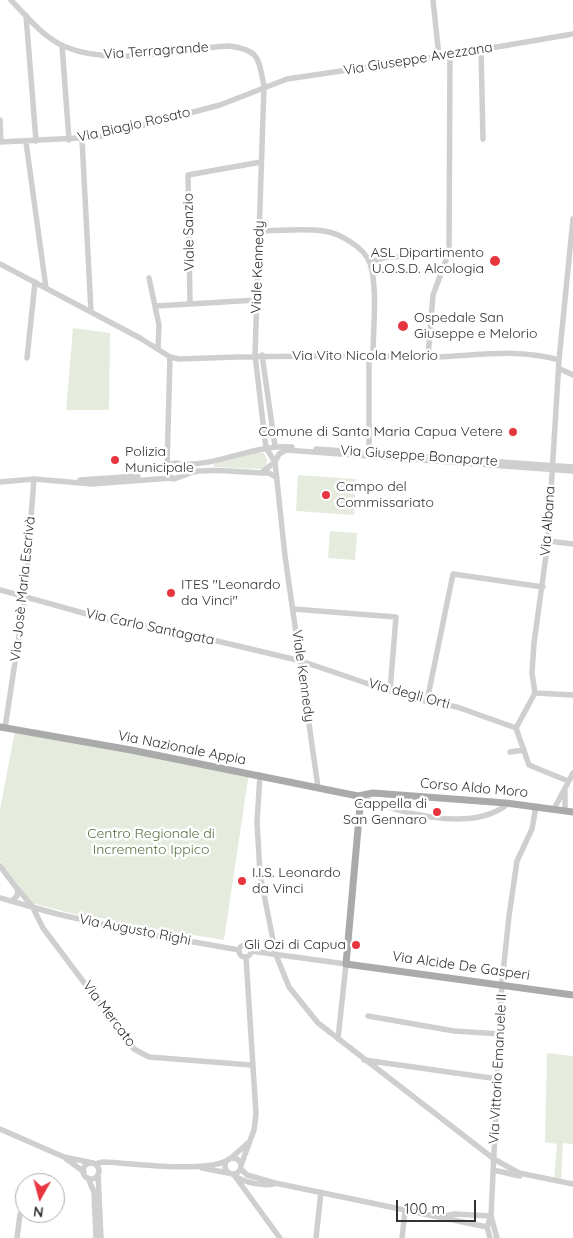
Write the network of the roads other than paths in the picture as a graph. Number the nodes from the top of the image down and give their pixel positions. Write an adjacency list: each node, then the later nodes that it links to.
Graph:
1 (11, 0): 3 (street, Via Terragrande)
2 (433, 0): 8 (street)
3 (26, 15): 5 (street, Via Terragrande); 16 (street)
4 (573, 34): 6 (street, Via Giuseppe Avezzana)
5 (62, 45): 9 (street, Via Terragrande); 13 (street)
6 (481, 49): 7 (street, Via Giuseppe Avezzana); 12 (street)
7 (450, 55): 8 (street, Via Giuseppe Avezzana); 34 (street)
8 (439, 57): 9 (street, Via Giuseppe Avezzana)
9 (264, 86): 11 (street, Via Biagio Rosato); 17 (street, Viale Kennedy)
10 (0, 120): 14 (street)
11 (82, 139): 13 (street, Via Biagio Rosato); 29 (street)
12 (483, 139)
13 (69, 140): 16 (street, Via Biagio Rosato)
14 (1, 142): 15 (street, Via Biagio Rosato)
15 (26, 142): 16 (street, Via Biagio Rosato); 25 (street)
16 (36, 142)
17 (261, 162): 19 (street, Viale Kennedy); 27 (street, Viale Sanzio)
18 (573, 218): 37 (street, Via Albana)
19 (258, 231): 21 (street); 26 (street, Viale Kennedy)
20 (416, 256): 21 (street)
21 (370, 262): 32 (street)
22 (0, 264): 24 (street, Via Vito Nicola Melorio)
23 (148, 278): 28 (street)
24 (35, 282): 25 (street, Via Vito Nicola Melorio); 35 (street)
25 (46, 288): 29 (street, Via Vito Nicola Melorio)
26 (257, 300): 27 (street); 31 (street, Viale Kennedy)
27 (190, 303): 28 (street)
28 (156, 306): 30 (street)
29 (91, 312): 30 (street, Via Vito Nicola Melorio)
30 (158, 349): 33 (street, Via Vito Nicola Melorio)
31 (259, 355): 32 (street, Via Vito Nicola Melorio); 36 (street, Via Vito Nicola Melorio); 41 (street); 42 (street, Viale Kennedy)
32 (371, 355): 34 (street, Via Vito Nicola Melorio); 44 (street)
33 (170, 357): 36 (street, Via Vito Nicola Melorio); 39 (street)
34 (428, 357): 37 (street, Via Vito Nicola Melorio)
35 (27, 358)
36 (179, 360): 39 (street)
37 (559, 360): 38 (street, Via Albana)
38 (560, 369): 40 (street); 48 (street, Via Albana)
39 (170, 375): 43 (street)
40 (573, 375)
41 (275, 446): 42 (street, Via Giuseppe Bonaparte); 44 (street, Via Giuseppe Bonaparte)
42 (266, 448): 45 (street); 47 (street, Via Giuseppe Bonaparte)
43 (169, 449): 46 (street); 50 (street)
44 (369, 454): 45 (street); 48 (street)
45 (275, 462): 53 (street); 56 (street, Viale Kennedy)
46 (178, 463): 47 (street, Via Giuseppe Bonaparte); 50 (street); 54 (street)
47 (207, 463): 51 (street)
48 (551, 467): 49 (street); 52 (street); 60 (street, Via Albana)
49 (573, 467)
50 (167, 468): 55 (street); 58 (street)
51 (207, 471): 53 (street); 54 (street)
52 (573, 471)
53 (260, 473): 56 (street)
54 (181, 476): 55 (street)
55 (171, 478): 58 (street)
56 (277, 478): 65 (street, Viale Kennedy)
57 (34, 479): 58 (street); 59 (street); 64 (street, Via Josè Maria Escrivà)
58 (50, 480)
59 (0, 482)
60 (548, 541): 61 (street); 62 (street, Via Albana)
61 (573, 544)
62 (542, 587): 68 (street, Via Albana); 70 (street)
63 (0, 590): 64 (street, Via Carlo Santagata)
64 (25, 596): 66 (street, Via Carlo Santagata); 71 (street, Via Josè Maria Escrivà)
65 (293, 609): 66 (street, Viale Kennedy); 67 (street)
66 (301, 661): 67 (street, Via degli Orti); 78 (street, Viale Kennedy)
67 (390, 691): 70 (street, Via degli Orti)
68 (535, 694): 69 (street); 72 (street)
69 (573, 695)
70 (427, 701): 72 (street, Via degli Orti)
71 (3, 728): 76 (main road, Via Nazionale Appia)
72 (516, 728): 73 (street)
73 (524, 750): 74 (street); 77 (street)
74 (510, 752)
75 (573, 773): 77 (street)
76 (260, 775): 78 (main road, Via Nazionale Appia); 92 (street)
77 (568, 781): 79 (street)
78 (318, 787): 80 (main road, Via Nazionale Appia)
79 (565, 789): 83 (street); 84 (street)
80 (358, 796): 81 (main road, Corso Aldo Moro); 81 (street); 94 (main road)
81 (506, 803): 82 (main road, Corso Aldo Moro)
82 (536, 806): 83 (main road, Corso Aldo Moro); 95 (street, Via Vittorio Emanuele II)
83 (554, 809): 84 (main road, Corso Aldo Moro)
84 (569, 811)
85 (0, 866): 86 (street)
86 (16, 887): 88 (street); 89 (street)
87 (0, 898): 88 (street, Via Augusto Righi)
88 (13, 900): 89 (street, Via Augusto Righi)
89 (32, 906): 90 (street, Via Augusto Righi); 101 (street, Via Mercato)
90 (239, 950): 91 (street); 93 (street)
91 (251, 951): 92 (street); 93 (street)
92 (276, 955): 94 (street); 99 (street)
93 (246, 957): 101 (street)
94 (346, 964): 95 (main road, Via Alcide De Gasperi); 99 (street)
95 (502, 984): 96 (main road, Via Alcide De Gasperi); 98 (street, Via Vittorio Emanuele II)
96 (573, 995)
97 (368, 1016): 98 (street)
98 (501, 1034): 102 (street, Via Vittorio Emanuele II)
99 (338, 1039): 100 (street)
100 (364, 1060): 102 (street); 106 (street)
101 (251, 1065): 104 (street)
102 (498, 1079): 106 (street, Via Vittorio Emanuele II)
103 (0, 1130): 105 (street)
104 (248, 1143): 107 (street); 111 (street)
105 (64, 1156): 109 (street); 113 (street)
106 (494, 1159): 112 (street, Via Vittorio Emanuele II); 116 (street)
107 (228, 1160): 110 (street); 111 (street); 115 (street)
108 (114, 1162): 109 (street); 110 (street); 114 (street)
109 (94, 1164): 113 (street); 114 (street)
110 (193, 1166): 115 (street)
111 (241, 1167): 115 (street); 118 (street)
112 (493, 1170): 116 (street); 122 (street, Via Vittorio Emanuele II)
113 (84, 1172): 117 (street)
114 (99, 1172): 117 (street); 128 (street)
115 (231, 1174): 118 (street); 129 (street)
116 (532, 1177): 119 (street)
117 (88, 1178): 127 (street)
118 (275, 1183): 120 (street)
119 (573, 1184)
120 (321, 1192): 121 (street); 130 (street)
121 (405, 1210): 123 (street); 131 (street)
122 (490, 1216): 123 (street); 125 (street, Via Vittorio Emanuele II); 133 (street, Via Vittorio Emanuele II)
123 (442, 1217): 125 (street)
124 (19, 1223): 126 (street)
125 (487, 1227): 132 (street)
126 (17, 1238)
127 (96, 1238)
128 (101, 1238)
129 (280, 1238)
130 (316, 1238)
131 (402, 1238)
132 (490, 1238)
133 (497, 1238)

